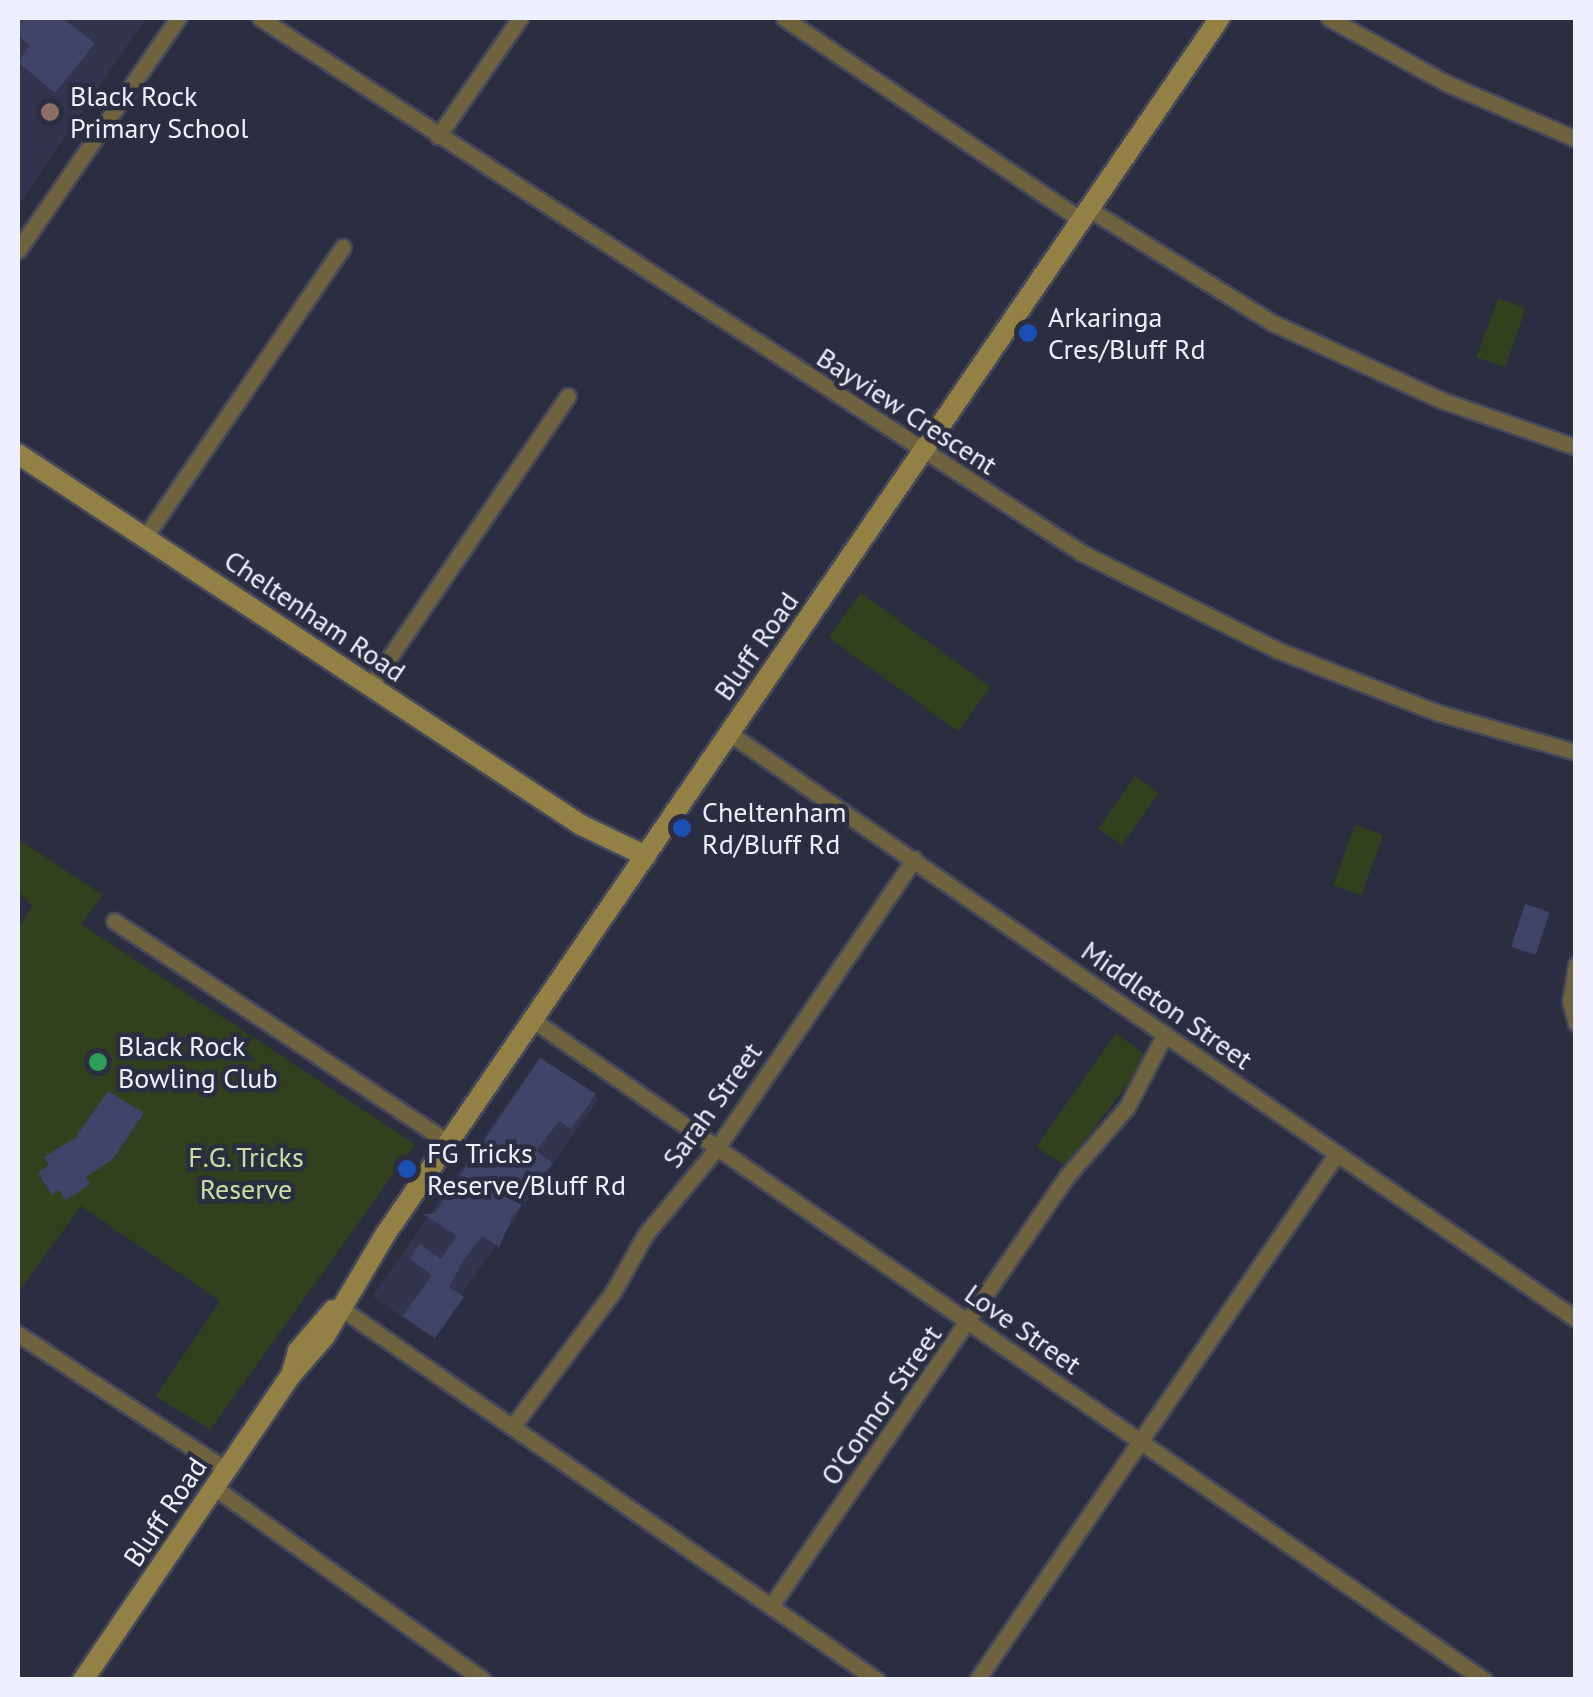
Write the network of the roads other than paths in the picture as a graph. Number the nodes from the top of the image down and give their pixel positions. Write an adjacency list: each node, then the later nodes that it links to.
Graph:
1 (178, 18): 11 (street)
2 (260, 18): 7 (street, Bayview Crescent)
3 (520, 18): 7 (street)
4 (784, 18): 9 (street)
5 (1220, 18): 9 (main road, Bluff Road)
6 (1329, 18): 8 (street)
7 (438, 136): 14 (street, Bayview Crescent)
8 (1576, 139)
9 (1085, 214): 13 (street); 14 (main road, Bluff Road)
10 (343, 247): 16 (street)
11 (18, 250)
12 (568, 396): 17 (street)
13 (1576, 447)
14 (922, 453): 18 (main road, Bluff Road); 19 (street, Bayview Crescent)
15 (18, 454): 16 (main road, Cheltenham Road)
16 (145, 537): 17 (main road, Cheltenham Road)
17 (370, 686): 21 (main road, Cheltenham Road)
18 (729, 733): 20 (street, Middleton Street); 21 (main road, Bluff Road)
19 (1576, 752)
20 (914, 859): 26 (street, Middleton Street); 28 (street, Sarah Street)
21 (640, 864): 24 (main road, Bluff Road)
22 (114, 921): 27 (street)
23 (1576, 965): 25 (street)
24 (533, 1020): 27 (main road, Bluff Road); 28 (street, Love Street)
25 (1576, 1023)
26 (1164, 1034): 29 (street, Middleton Street); 32 (street, O'Connor Street)
27 (448, 1142): 30 (main road, Bluff Road)
28 (717, 1148): 32 (street, Love Street); 34 (street, Sarah Street)
29 (1337, 1152): 31 (street, Middleton Street); 35 (street)
30 (338, 1306): 34 (street); 36 (main road, Bluff Road)
31 (1576, 1319)
32 (970, 1323): 35 (street, Love Street); 37 (street, O'Connor Street)
33 (19, 1337): 36 (street)
34 (512, 1427): 37 (street)
35 (1140, 1440): 41 (street); 42 (street, Love Street)
36 (221, 1479): 38 (main road, Bluff Road); 39 (street)
37 (771, 1606): 40 (street)
38 (83, 1680)
39 (483, 1680)
40 (877, 1680)
41 (977, 1680)
42 (1484, 1680)

